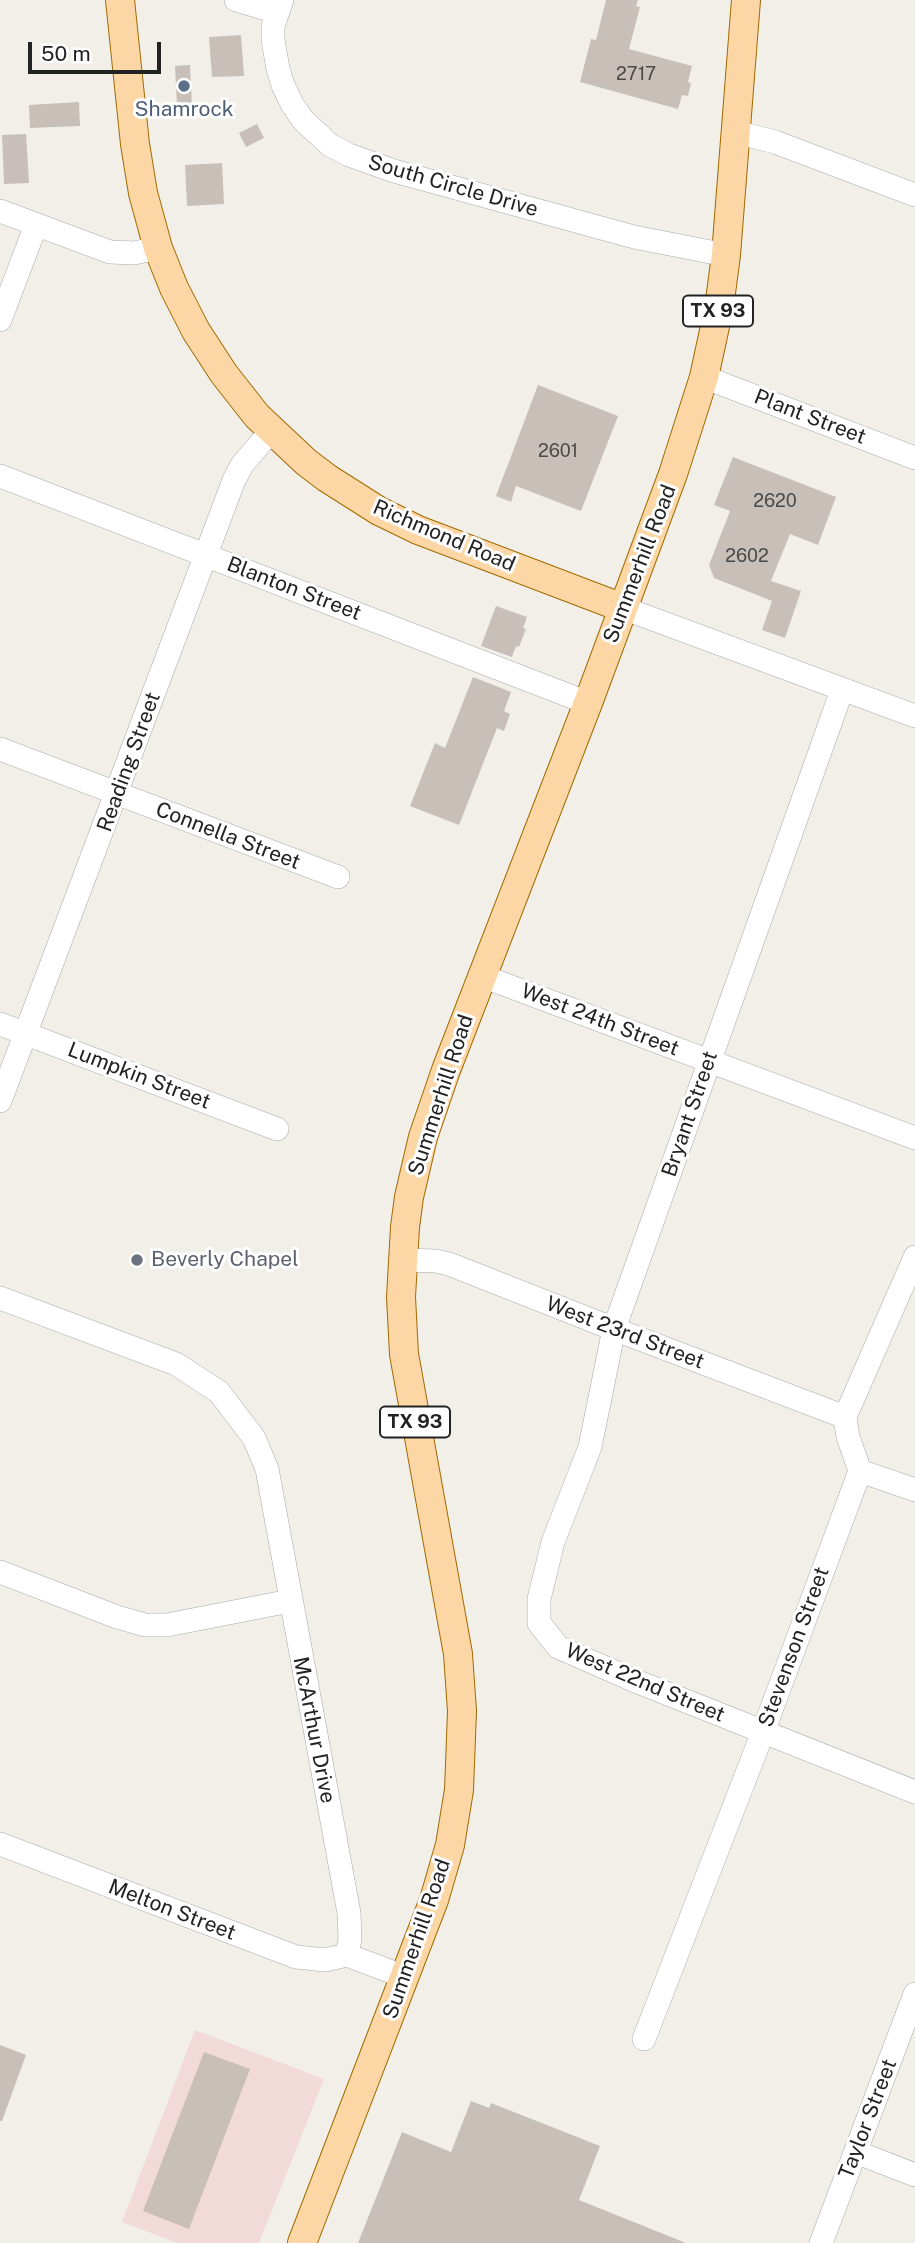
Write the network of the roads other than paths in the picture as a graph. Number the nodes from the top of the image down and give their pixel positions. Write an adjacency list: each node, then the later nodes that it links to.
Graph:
1 (120, 0): 9 (main road, Richmond Road)
2 (236, 0): 4 (street)
3 (747, 0): 5 (main road, Summerhill Road / TX 93)
4 (279, 6): 10 (street, South Circle Drive)
5 (736, 132): 6 (street); 10 (main road, Summerhill Road / TX 93)
6 (915, 195)
7 (0, 211): 8 (street)
8 (36, 225): 9 (street); 11 (street)
9 (159, 248): 13 (main road, Richmond Road)
10 (726, 255): 12 (main road, Summerhill Road / TX 93)
11 (0, 320)
12 (704, 376): 14 (street, Plant Street); 17 (main road, Summerhill Road / TX 93)
13 (271, 431): 16 (street, Reading Street); 17 (main road, Richmond Road)
14 (915, 458)
15 (0, 476): 16 (street, Blanton Street)
16 (205, 554): 19 (street, Blanton Street); 22 (street, Reading Street)
17 (623, 608): 18 (street, Richmond Road); 19 (main road, Summerhill Road / TX 93)
18 (842, 690): 20 (street, Richmond Road); 27 (street, Bryant Street)
19 (588, 703): 24 (main road, Summerhill Road / TX 93)
20 (915, 716)
21 (0, 749): 22 (street, Connella Street)
22 (117, 794): 23 (street, Connella Street); 26 (street, Reading Street)
23 (338, 877)
24 (482, 976): 27 (street, West 24th Street); 32 (main road, Summerhill Road / TX 93)
25 (0, 1024): 26 (street, Lumpkin Street)
26 (26, 1033): 28 (street, Reading Street); 29 (street, Lumpkin Street)
27 (708, 1061): 30 (street, West 24th Street); 34 (street, Bryant Street)
28 (0, 1101)
29 (277, 1129)
30 (915, 1138)
31 (915, 1256): 35 (street)
32 (403, 1260): 34 (street, West 23rd Street); 45 (main road, Summerhill Road / TX 93)
33 (0, 1298): 40 (street, McArthur Drive)
34 (614, 1329): 35 (street, West 23rd Street); 38 (street, Bryant Street)
35 (845, 1416): 36 (street)
36 (860, 1471): 37 (street); 41 (street, Stevenson Street)
37 (915, 1490)
38 (553, 1542): 41 (street, West 22nd Street)
39 (0, 1572): 40 (street)
40 (290, 1601): 44 (street, McArthur Drive)
41 (763, 1732): 42 (street, West 22nd Street); 47 (street, Stevenson Street)
42 (915, 1792)
43 (0, 1844): 44 (street, Melton Street)
44 (347, 1955): 45 (street)
45 (405, 1977): 50 (main road, Summerhill Road / TX 93)
46 (915, 1994): 48 (street, Taylor Street)
47 (644, 2039)
48 (856, 2152): 49 (street); 51 (street, Taylor Street)
49 (915, 2175)
50 (302, 2243)
51 (821, 2243)

